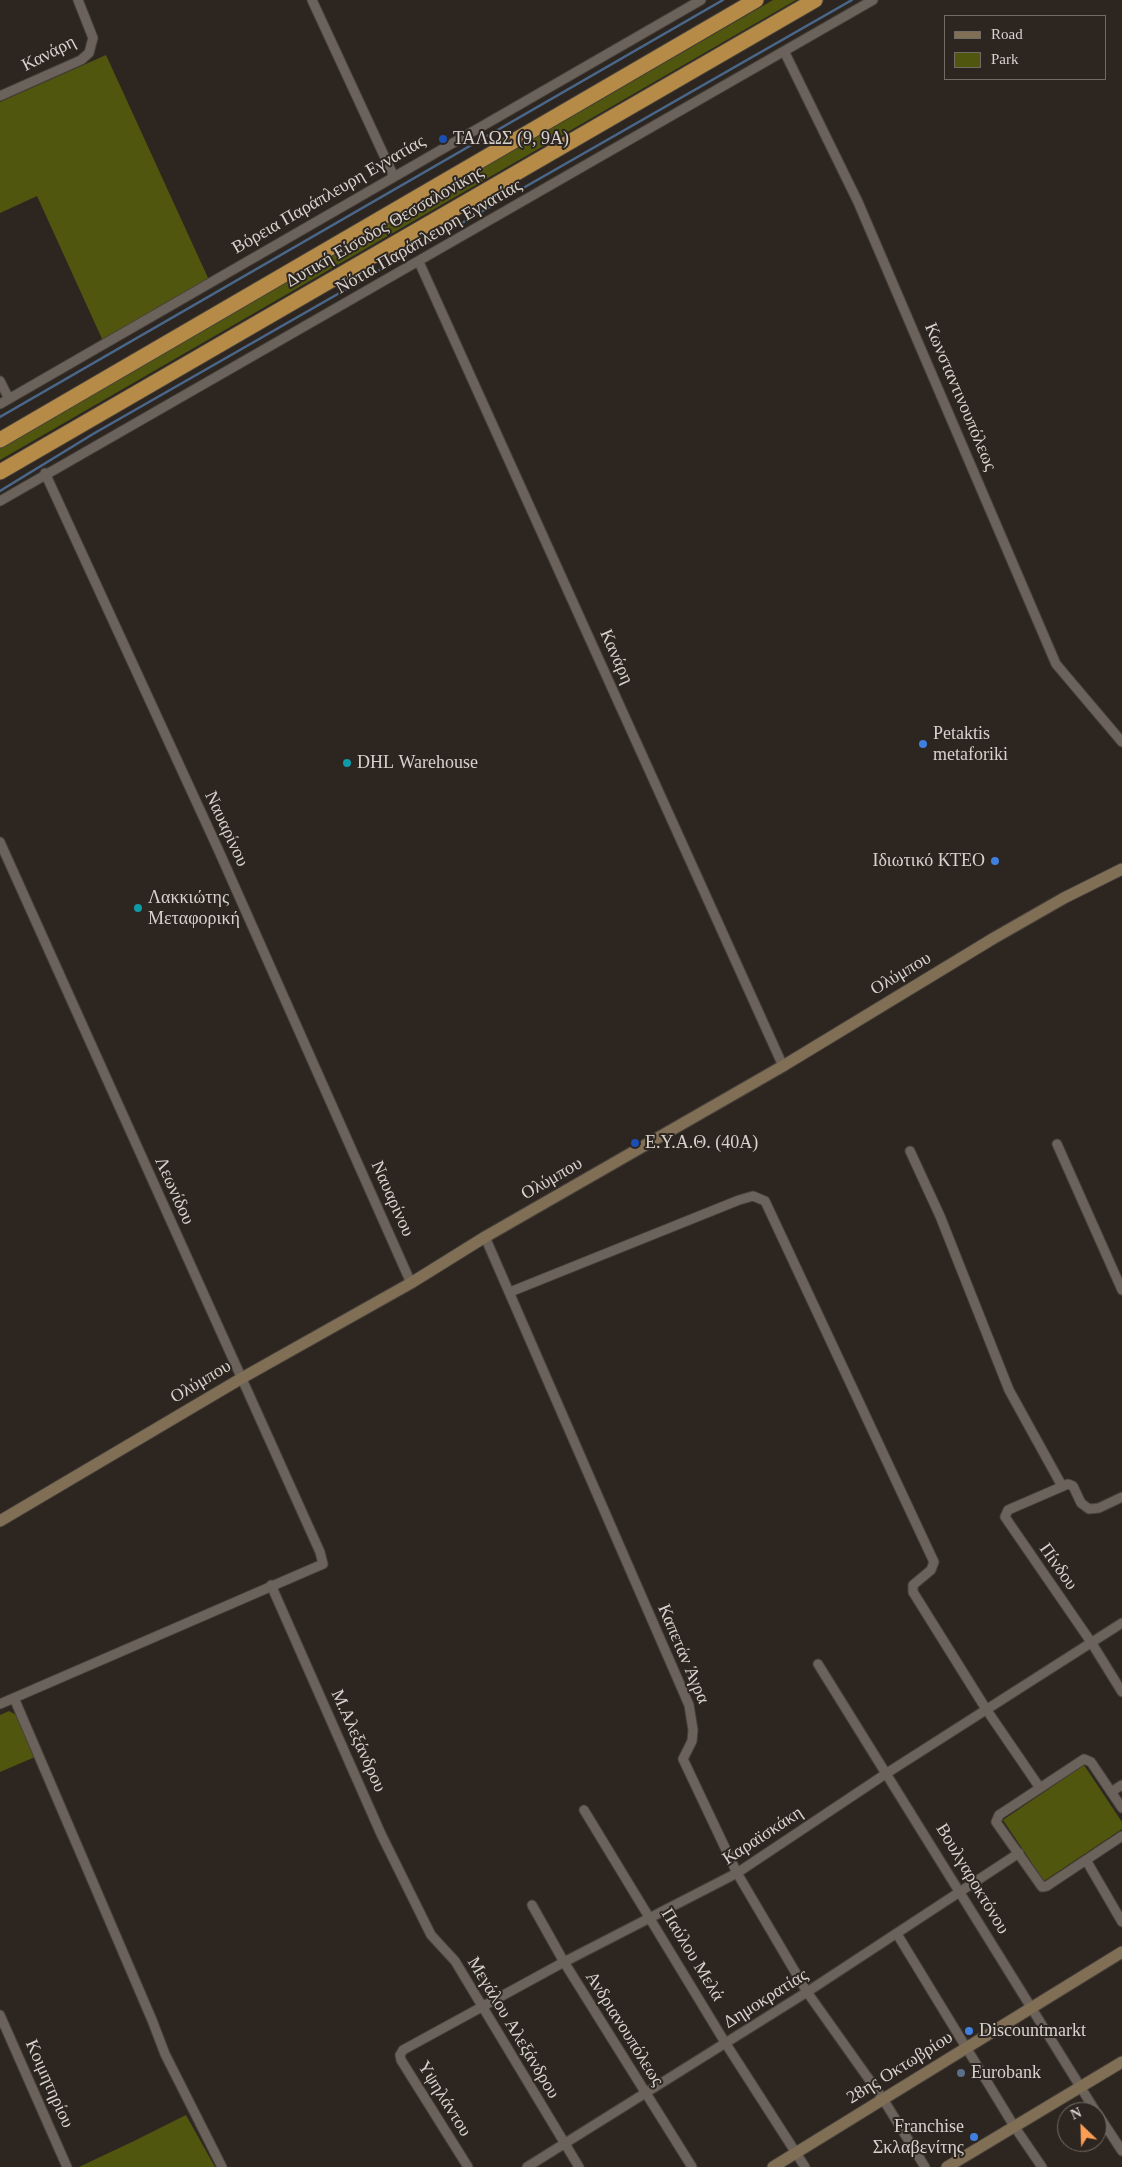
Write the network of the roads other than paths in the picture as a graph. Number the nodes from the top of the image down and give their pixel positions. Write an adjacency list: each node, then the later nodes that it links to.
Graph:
1 (78, 0): 8 (street, Κανάρη)
2 (312, 0): 9 (street)
3 (701, 0): 9 (street, Βόρεια Παράπλευρη Εγνατίας)
4 (756, 0): 14 (highway, Δυτική Είσοδος Θεσσαλονίκης)
5 (815, 0): 15 (highway, Δυτική Είσοδος Θεσσαλονίκης)
6 (873, 0): 7 (street, Νότια Παράπλευρη Εγνατίας)
7 (785, 53): 10 (street, Νότια Παράπλευρη Εγνατίας); 18 (street, Κωνσταντινουπόλεως)
8 (0, 96)
9 (394, 177): 12 (street, Βόρεια Παράπλευρη Εγνατίας)
10 (419, 262): 16 (street, Νότια Παράπλευρη Εγνατίας); 21 (street, Κανάρη)
11 (0, 381): 12 (street)
12 (9, 399): 13 (street, Βόρεια Παράπλευρη Εγνατίας)
13 (0, 404)
14 (0, 440)
15 (0, 472)
16 (45, 473): 17 (street, Νότια Παράπλευρη Εγνατίας); 25 (street, Ναυαρίνου)
17 (0, 501)
18 (1122, 742)
19 (0, 842): 28 (street, Λεωνίδου)
20 (1122, 869): 21 (street, Ολύμπου)
21 (783, 1066): 24 (street, Ολύμπου)
22 (1057, 1144): 26 (street)
23 (910, 1151): 29 (street)
24 (485, 1237): 25 (street, Ολύμπου); 27 (street, Καπετάν Άγρα)
25 (412, 1283): 28 (street, Ολύμπου)
26 (1122, 1290)
27 (510, 1292): 39 (street); 49 (street, Καπετάν Άγρα)
28 (242, 1378): 31 (street, Ολύμπου); 32 (street, Λεωνίδου)
29 (1062, 1486): 30 (street); 34 (street, Πίνδου)
30 (1122, 1497)
31 (0, 1521)
32 (272, 1586): 37 (street); 52 (street, Μ.Αλεξάνδρου)
33 (1122, 1623): 34 (street, Καραϊσκάκη)
34 (1091, 1642): 36 (street, Πίνδου); 39 (street, Καραϊσκάκη)
35 (818, 1664): 40 (street, Βουλγαροκτόνου)
36 (1122, 1692)
37 (14, 1698): 38 (street); 76 (street)
38 (0, 1704)
39 (986, 1710): 40 (street, Καραϊσκάκη); 42 (street)
40 (887, 1773): 49 (street, Καραϊσκάκη); 50 (street, Βουλγαροκτόνου)
41 (1122, 1784): 43 (street)
42 (1040, 1788): 43 (street); 47 (street)
43 (1111, 1792): 44 (street)
44 (1122, 1808)
45 (584, 1810): 53 (street, Παύλου Μελά)
46 (1122, 1836): 48 (street)
47 (1019, 1853): 48 (street); 50 (street, Δημοκρατίας)
48 (1086, 1860): 54 (street)
49 (737, 1873): 53 (street, Καραϊσκάκη); 58 (street, Καπετάν Άγρα)
50 (961, 1892): 55 (street, Δημοκρατίας); 60 (street, Βουλγαροκτόνου)
51 (532, 1905): 57 (street, Ανδριανουπόλεως)
52 (417, 1909): 59 (street, Μεγάλου Αλεξάνδρου)
53 (651, 1919): 57 (street, Καραϊσκάκη); 62 (street, Παύλου Μελά)
54 (1122, 1922)
55 (897, 1934): 58 (street, Δημοκρατίας); 63 (street)
56 (1122, 1952): 60 (street, 28ης Οκτωβρίου)
57 (564, 1962): 59 (street, Καραϊσκάκη); 67 (street, Ανδριανουπόλεως)
58 (807, 1992): 62 (street, Δημοκρατίας); 68 (street, Καπετάν Άγρα)
59 (482, 2008): 64 (street, Καραϊσκάκη); 72 (street, Μεγάλου Αλεξάνδρου)
60 (1031, 2008): 63 (street, 28ης Οκτωβρίου); 66 (street, Βουλγαροκτόνου)
61 (0, 2015): 75 (street, Κοιμητηρίου)
62 (726, 2044): 67 (street, Δημοκρατίας); 74 (street, Παύλου Μελά)
63 (966, 2048): 68 (street, 28ης Οκτωβρίου); 70 (street)
64 (406, 2049): 77 (street, Υψηλάντου)
65 (1122, 2062): 66 (street)
66 (1080, 2087): 69 (street, Βουλγαροκτόνου); 70 (street)
67 (645, 2094): 72 (street, Δημοκρατίας); 80 (street, Ανδριανουπόλεως)
68 (883, 2098): 74 (street, 28ης Οκτωβρίου); 83 (street, Καπετάν Άγρα)
69 (1090, 2102)
70 (1014, 2126): 84 (street); 85 (street)
71 (1107, 2128): 73 (street, Βουλγαροκτόνου)
72 (564, 2144): 78 (street, Δημοκρατίας); 79 (street, Μεγάλου Αλεξάνδρου)
73 (1122, 2151)
74 (796, 2153): 81 (street, 28ης Οκτωβρίου); 82 (street, Παύλου Μελά)
75 (67, 2167)
76 (222, 2167)
77 (468, 2167)
78 (527, 2167)
79 (579, 2167)
80 (692, 2167)
81 (773, 2167)
82 (805, 2167)
83 (925, 2167)
84 (947, 2167)
85 (1042, 2167)

